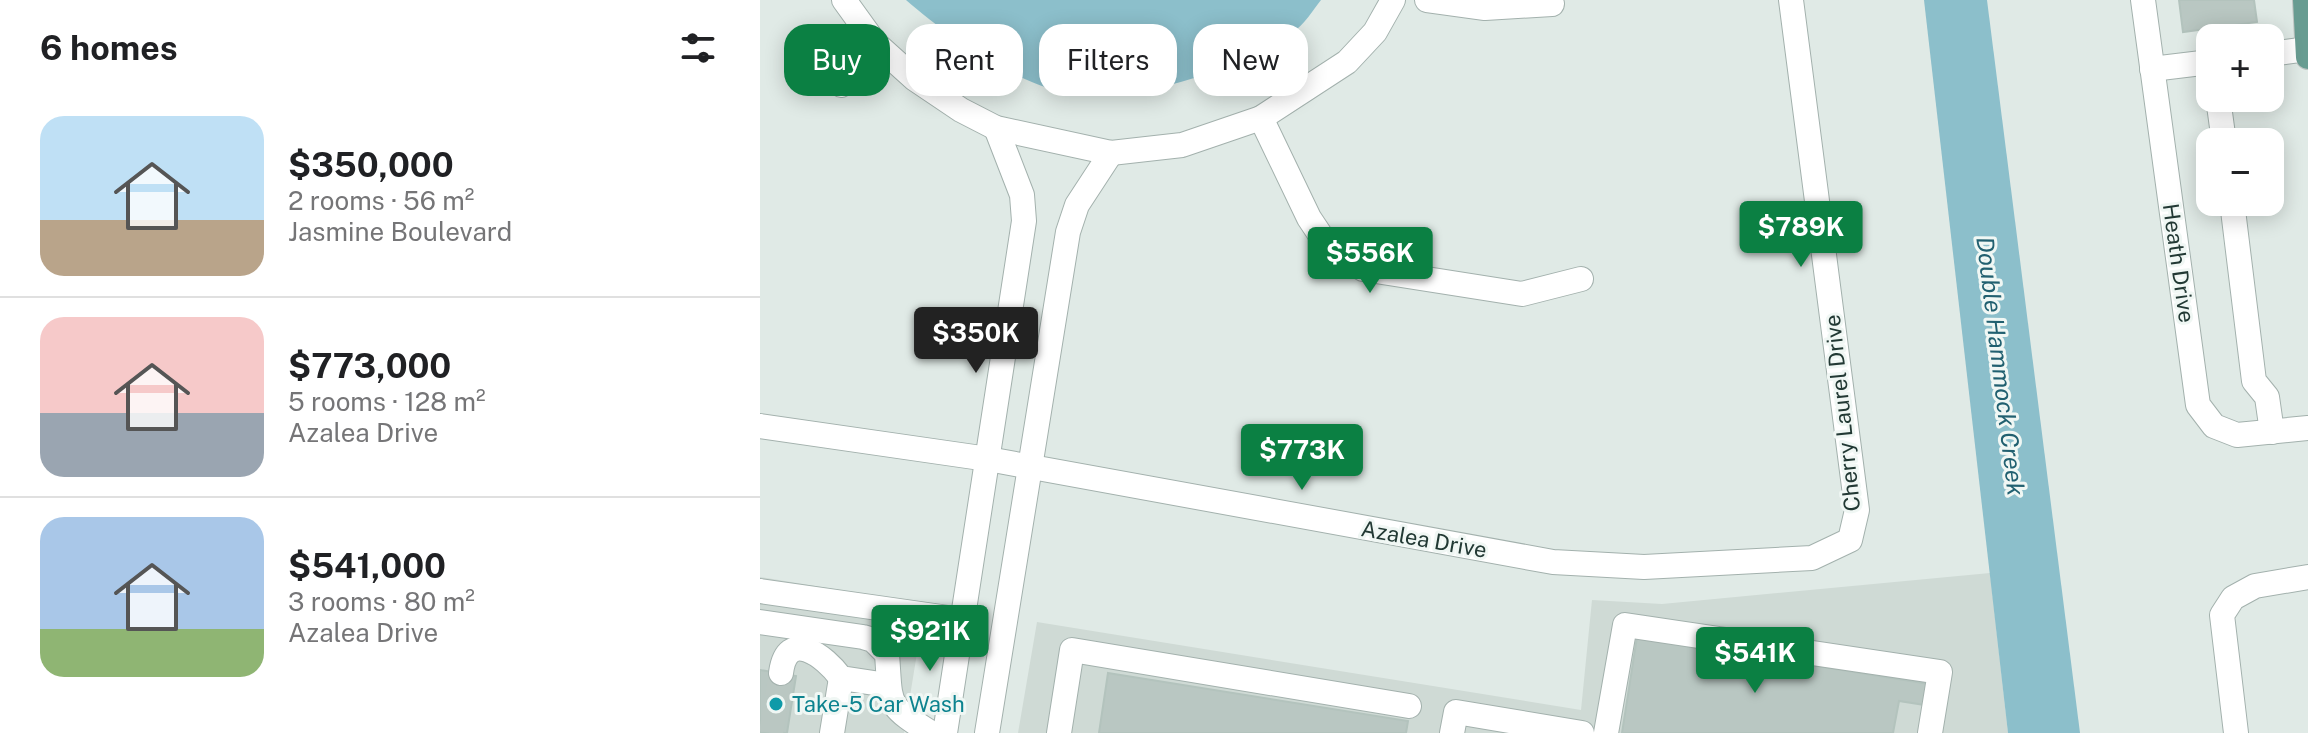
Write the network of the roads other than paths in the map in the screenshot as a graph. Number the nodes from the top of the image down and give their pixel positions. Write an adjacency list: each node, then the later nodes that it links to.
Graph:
1 (844, 0): 8 (street)
2 (1393, 0): 15 (street)
3 (1427, 0): 7 (street)
4 (1791, 0): 25 (street, Cherry Laurel Drive)
5 (2143, 0): 14 (street, Heath Drive)
6 (2305, 0): 9 (main road)
7 (1552, 4)
8 (861, 24)
9 (2308, 49): 10 (street); 12 (main road)
10 (2284, 52)
11 (890, 56): 16 (street)
12 (2308, 57)
13 (2196, 64): 14 (street)
14 (2152, 69): 22 (street, Heath Drive)
15 (1261, 118): 17 (street); 19 (street)
16 (996, 128): 17 (street); 23 (street)
17 (1111, 153): 24 (street)
18 (2234, 216): 22 (street)
19 (1581, 279)
20 (760, 426): 23 (street, Azalea Drive)
21 (2308, 428): 22 (street, Heath Drive)
22 (2272, 432)
23 (988, 459): 24 (street, Azalea Drive); 28 (street)
24 (1030, 467): 25 (street, Azalea Drive); 37 (street)
25 (1850, 540)
26 (2308, 577): 43 (street)
27 (760, 591): 28 (street)
28 (962, 620): 36 (street)
29 (760, 622): 32 (street)
30 (781, 673): 31 (street)
31 (841, 678): 32 (street); 34 (street)
32 (887, 685): 35 (street)
33 (1409, 706): 38 (street)
34 (832, 733)
35 (931, 733)
36 (945, 733)
37 (987, 733)
38 (1059, 733)
39 (1452, 733): 40 (street)
40 (1582, 733)
41 (1606, 733): 42 (street)
42 (1930, 733)
43 (2236, 733)

